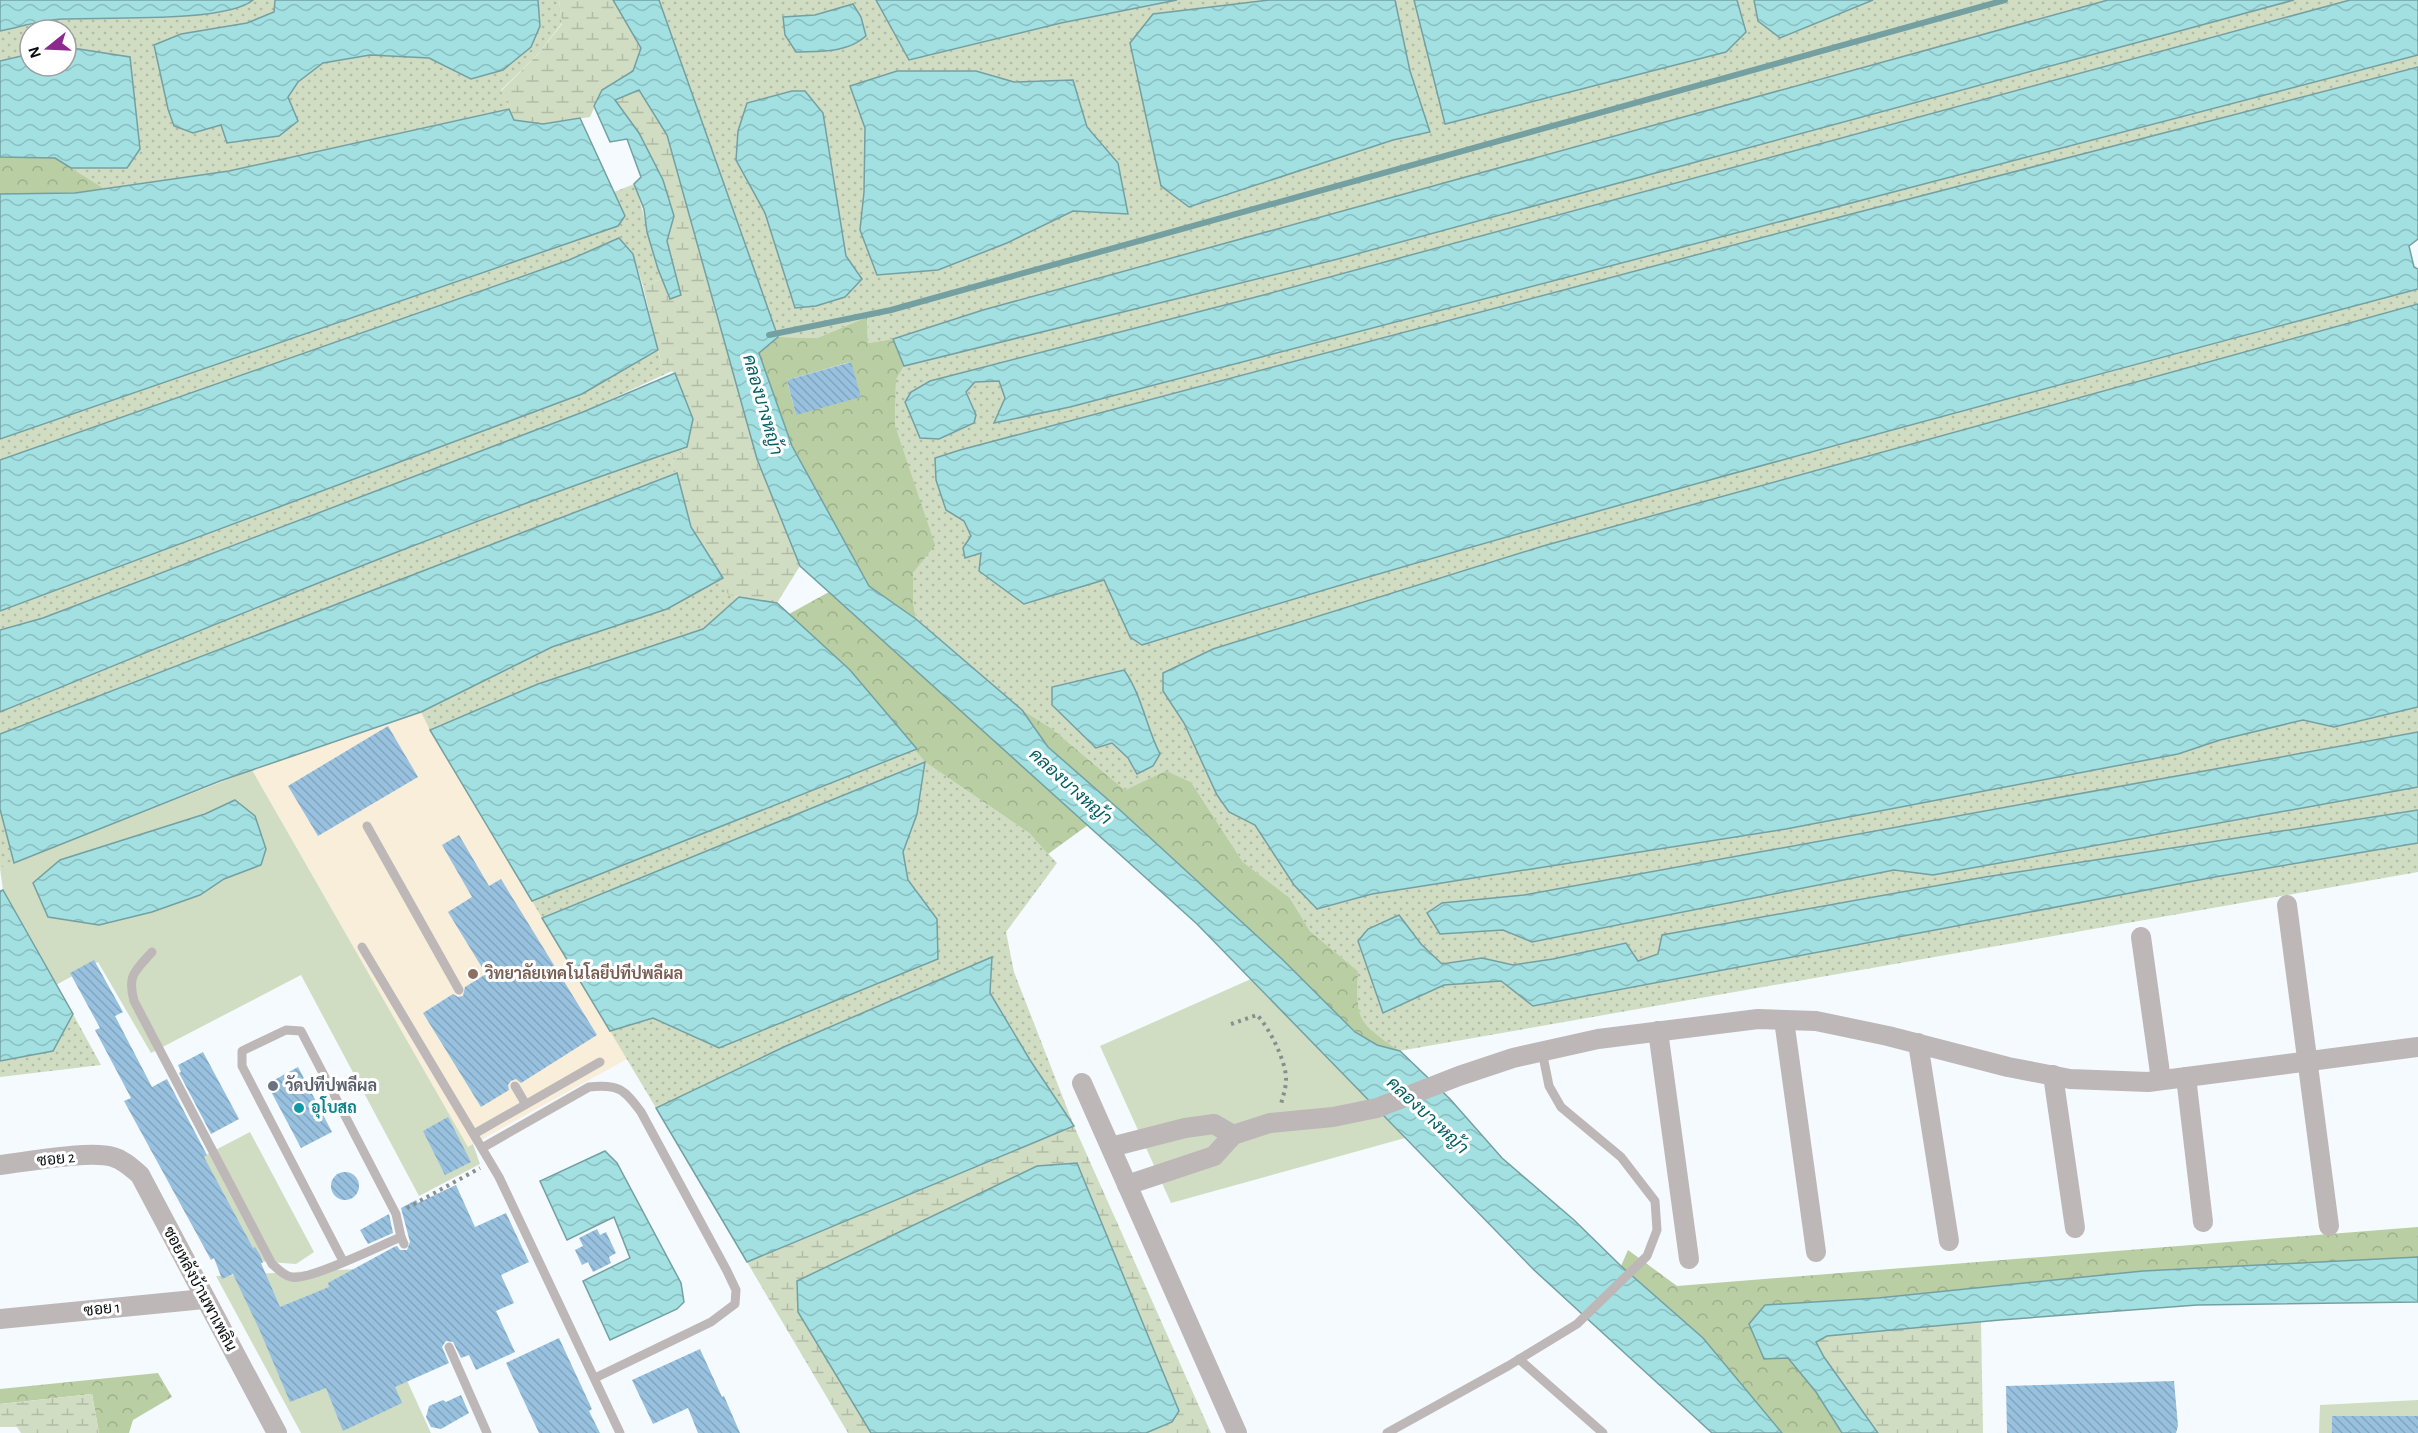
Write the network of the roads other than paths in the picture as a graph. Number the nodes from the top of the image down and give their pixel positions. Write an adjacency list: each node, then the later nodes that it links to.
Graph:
1 (367, 826): 6 (lane)
2 (2287, 905): 12 (street)
3 (2141, 937): 16 (street)
4 (362, 947): 20 (lane)
5 (152, 952): 33 (lane)
6 (459, 990)
7 (1784, 1020): 8 (street); 9 (street); 31 (street)
8 (1658, 1031): 11 (street); 32 (street)
9 (1918, 1043): 14 (street); 30 (street)
10 (2418, 1047): 12 (street)
11 (1542, 1051): 21 (street); 37 (lane)
12 (2307, 1061): 15 (street); 28 (street)
13 (600, 1062): 19 (lane)
14 (2053, 1076): 16 (street); 29 (street)
15 (2186, 1077): 16 (street); 27 (street)
16 (2162, 1080)
17 (1082, 1083): 22 (street)
18 (515, 1086): 19 (lane)
19 (525, 1103): 20 (lane)
20 (474, 1134): 23 (lane)
21 (1233, 1135): 22 (street); 26 (street)
22 (1111, 1147): 26 (street)
23 (482, 1148): 38 (lane); 38 (lane)
24 (111, 1157): 25 (street, ซอย 2); 34 (street, ซอยหลังบ้านพาเพลิน)
25 (0, 1165)
26 (1127, 1185): 42 (street)
27 (2203, 1222)
28 (2329, 1226)
29 (2075, 1228)
30 (1949, 1241)
31 (1816, 1252)
32 (1689, 1259)
33 (344, 1261): 33 (lane)
34 (204, 1299): 35 (street, ซอย 1); 39 (street, ซอยหลังบ้านพาเพลิน)
35 (0, 1319)
36 (449, 1347): 40 (lane)
37 (1519, 1359): 43 (lane); 44 (lane)
38 (594, 1378): 41 (lane)
39 (277, 1433)
40 (487, 1433)
41 (620, 1433)
42 (1237, 1433)
43 (1386, 1433)
44 (1603, 1433)

